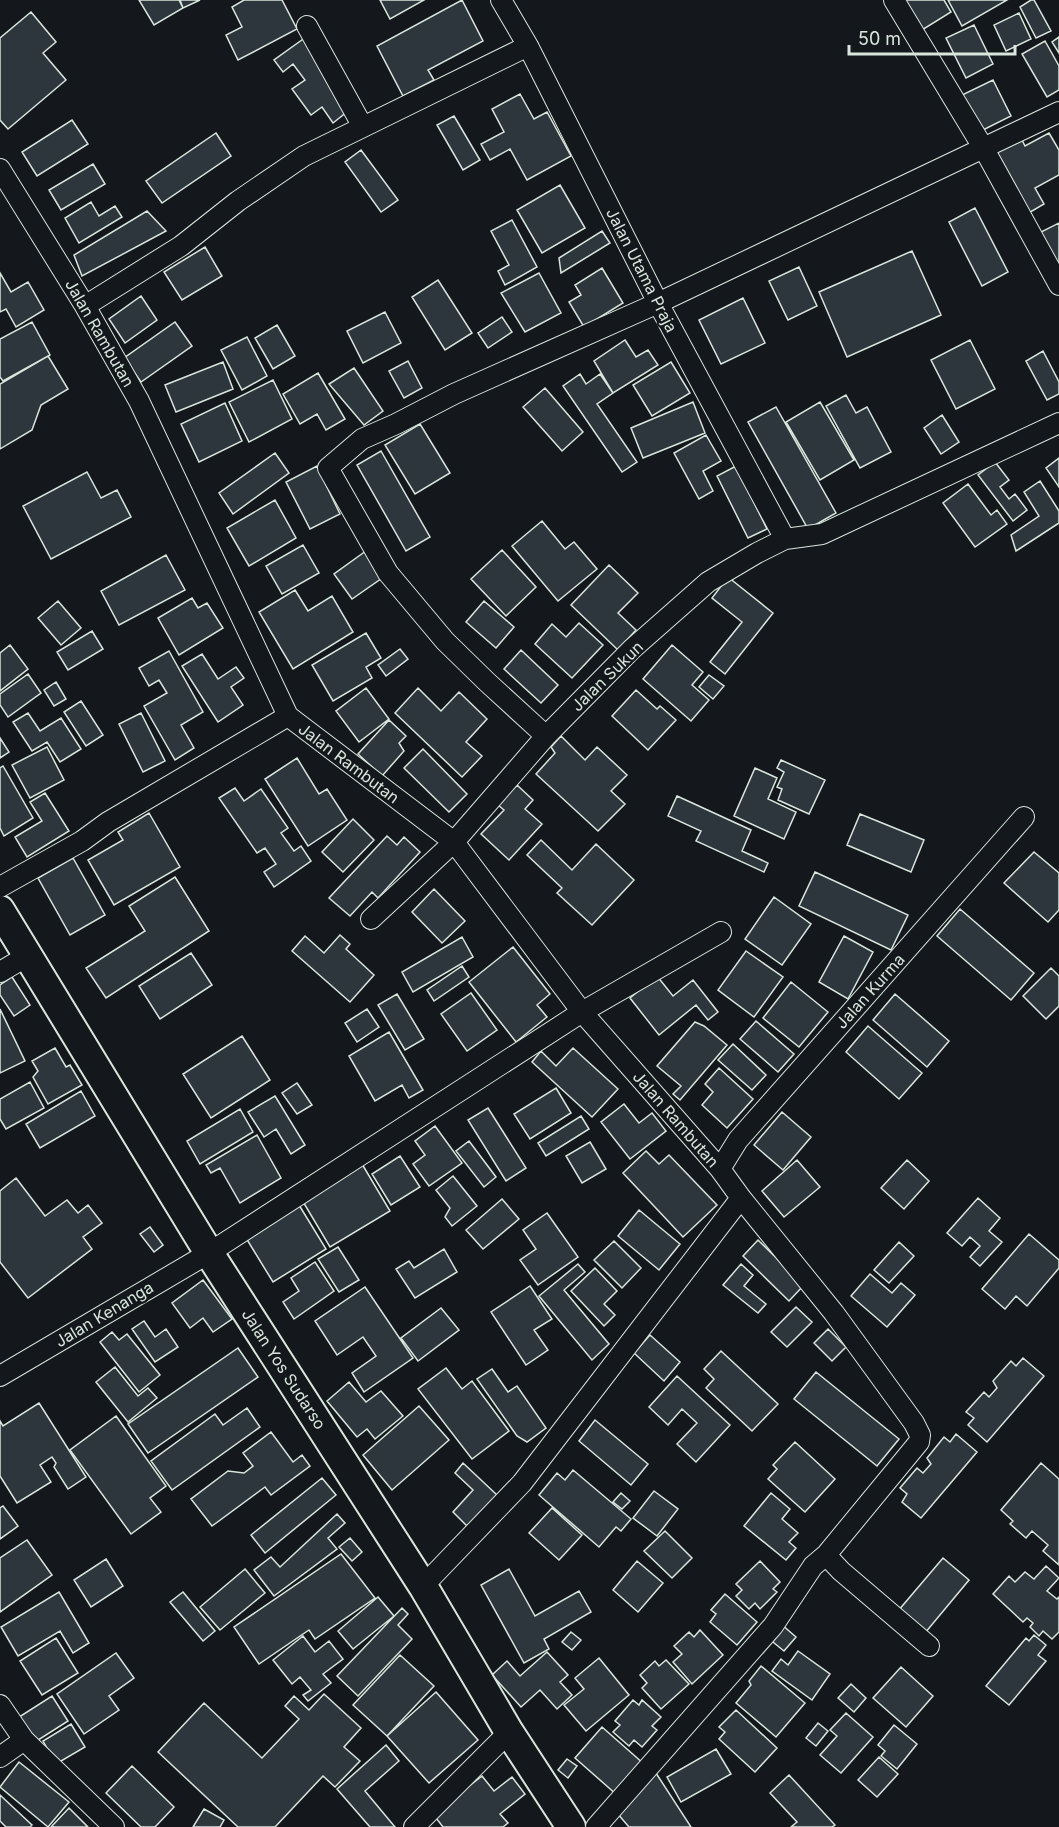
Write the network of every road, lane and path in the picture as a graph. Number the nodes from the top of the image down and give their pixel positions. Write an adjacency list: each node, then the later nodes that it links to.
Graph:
1 (501, 0): 4 (street, Jalan Utama Praja)
2 (894, 0): 7 (street)
3 (307, 26): 6 (street)
4 (528, 46): 6 (street); 10 (street, Jalan Utama Praja)
5 (1059, 112): 7 (street)
6 (363, 127): 11 (street)
7 (984, 149): 9 (street); 10 (street)
8 (0, 169): 11 (street, Jalan Rambutan)
9 (1059, 285)
10 (658, 303): 13 (street, Jalan Utama Praja); 15 (street)
11 (85, 306): 14 (street, Jalan Rambutan)
12 (1059, 423): 13 (street)
13 (784, 539): 15 (street, Jalan Sukun)
14 (288, 716): 17 (street, Jalan Rambutan); 18 (street)
15 (546, 736): 17 (street, Jalan Sukun)
16 (1024, 818): 25 (street, Jalan Kurma)
17 (454, 842): 20 (street, Jalan Sukun); 24 (street, Jalan Rambutan)
18 (0, 887)
19 (0, 910): 22 (street, Jalan Yos Sudarso)
20 (371, 919)
21 (721, 932): 24 (street, Jalan Kenanga)
22 (29, 955): 23 (street); 27 (street, Jalan Yos Sudarso)
23 (0, 972)
24 (582, 1012): 25 (street, Jalan Rambutan); 27 (street, Jalan Kenanga)
25 (720, 1169): 26 (street, Jalan Rambutan)
26 (741, 1198): 29 (street, Jalan Rambutan); 30 (street)
27 (209, 1253): 28 (street, Jalan Kenanga); 30 (street, Jalan Yos Sudarso)
28 (0, 1376)
29 (826, 1555): 31 (street); 39 (street)
30 (423, 1586): 33 (street, Jalan Yos Sudarso)
31 (929, 1646)
32 (0, 1705): 34 (street)
33 (509, 1732): 37 (street); 38 (street, Jalan Yos Sudarso)
34 (24, 1740): 35 (street); 36 (street)
35 (0, 1757)
36 (114, 1827)
37 (414, 1827)
38 (570, 1827)
39 (596, 1827)

